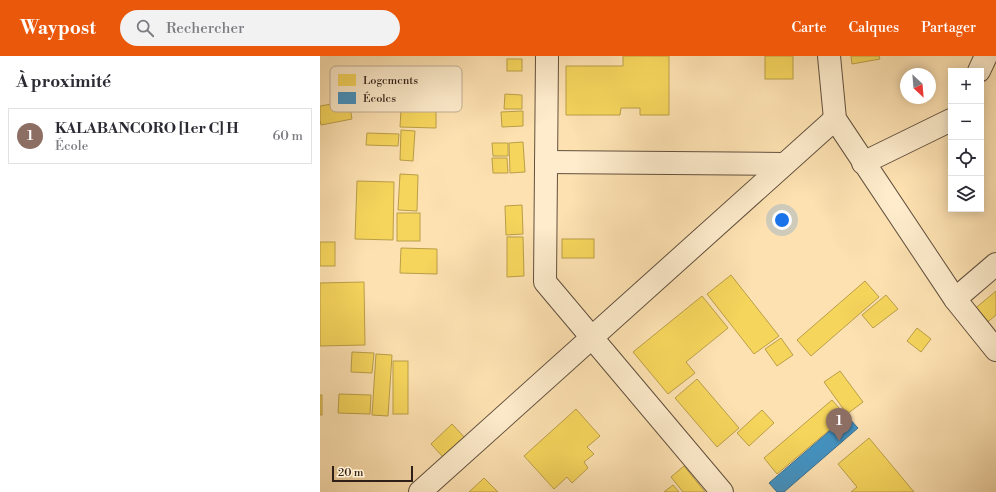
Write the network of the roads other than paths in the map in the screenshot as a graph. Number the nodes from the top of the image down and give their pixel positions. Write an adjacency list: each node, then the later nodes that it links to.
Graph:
1 (547, 56): 7 (street)
2 (829, 56): 5 (street)
3 (986, 56): 4 (street)
4 (980, 68)
5 (834, 120): 8 (street); 9 (street)
6 (948, 121): 8 (street)
7 (546, 162): 9 (street); 12 (street)
8 (864, 163): 11 (street)
9 (784, 164): 12 (street)
10 (996, 264): 11 (street)
11 (954, 299): 13 (street)
12 (592, 338): 14 (street); 15 (street)
13 (996, 350)
14 (420, 492)
15 (722, 492)

